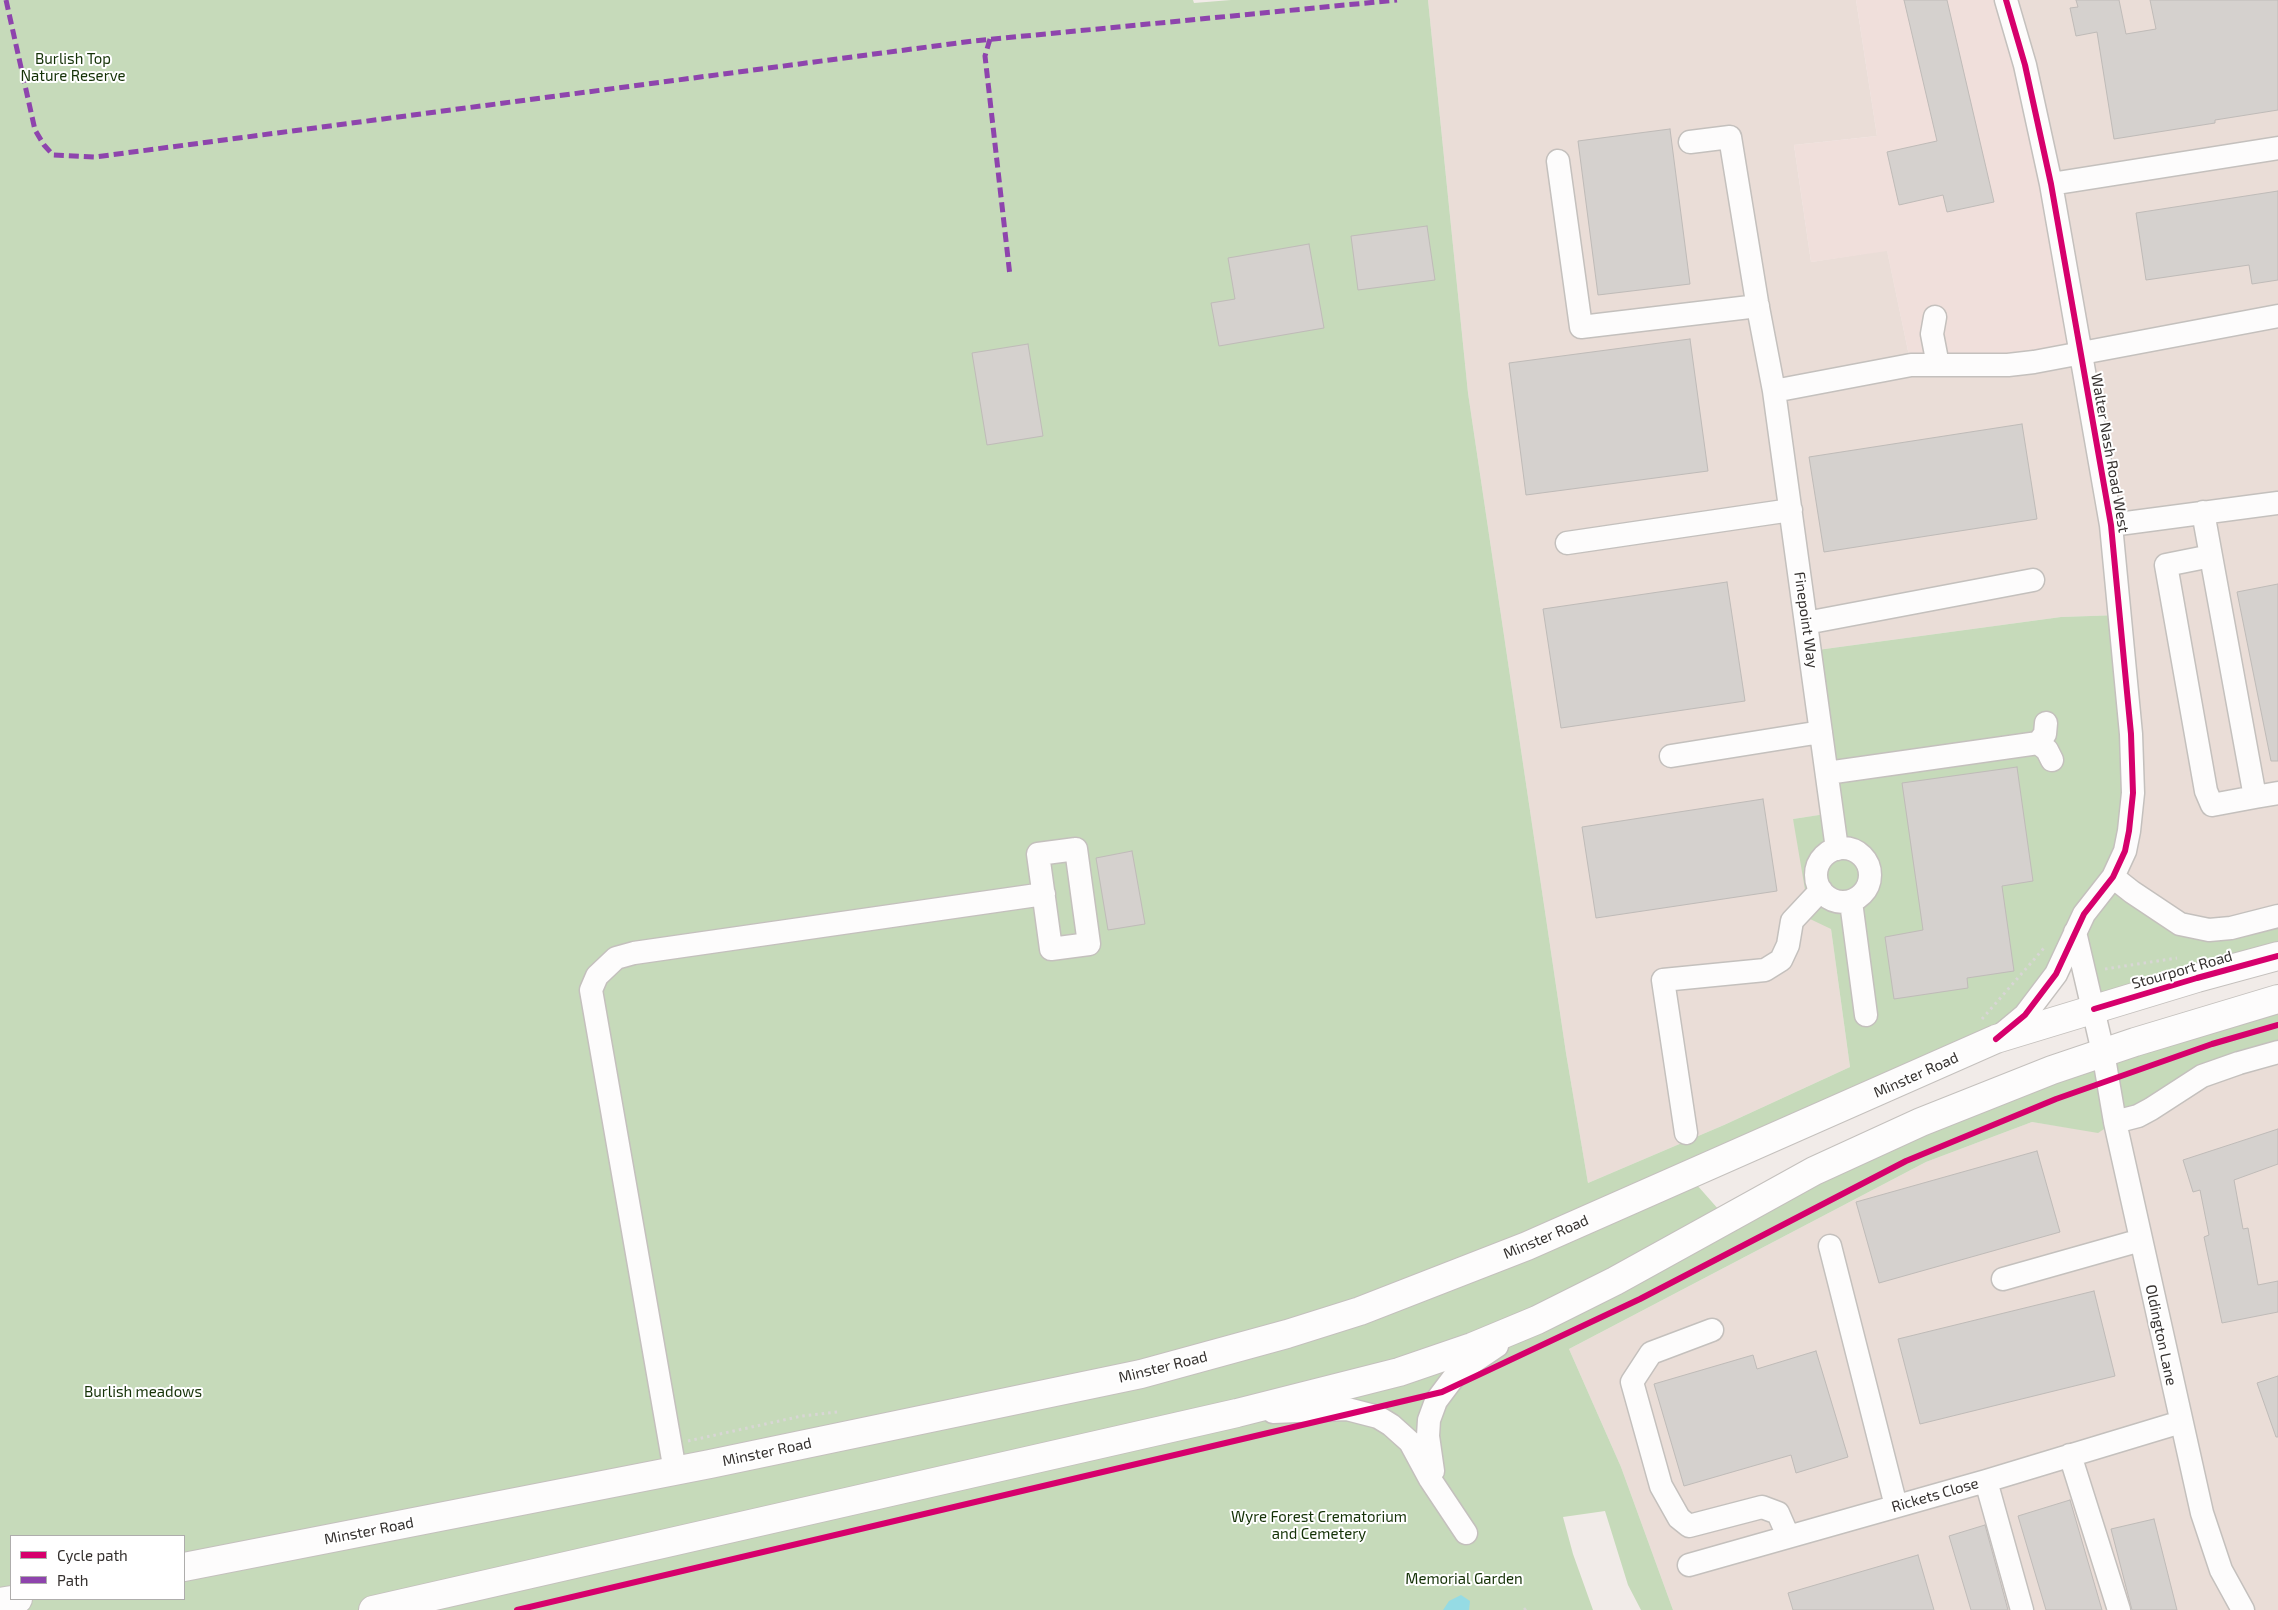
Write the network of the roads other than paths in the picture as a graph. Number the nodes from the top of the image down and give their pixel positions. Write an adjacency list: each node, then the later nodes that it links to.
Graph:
1 (2006, 0): 5 (street, Walter Nash Road West)
2 (1690, 142): 6 (street, Finepoint Way)
3 (2278, 148): 5 (street)
4 (1558, 161): 6 (street)
5 (2051, 184): 9 (street, Walter Nash Road West)
6 (1757, 304): 11 (street, Finepoint Way)
7 (2278, 316): 9 (street)
8 (1935, 317): 10 (street)
9 (2080, 352): 10 (street); 15 (street, Walter Nash Road West)
10 (1938, 365): 11 (street)
11 (1774, 391): 13 (street, Finepoint Way)
12 (2278, 503): 14 (street)
13 (1791, 510): 16 (street); 19 (street, Finepoint Way)
14 (2203, 512): 15 (street); 17 (street)
15 (2111, 525): 27 (street, Walter Nash Road West)
16 (1567, 543)
17 (2211, 556): 25 (street); 25 (street)
18 (2033, 580): 19 (street)
19 (1806, 623): 20 (street, Finepoint Way)
20 (1821, 732): 22 (street); 23 (street, Finepoint Way)
21 (2045, 742): 23 (street)
22 (1671, 756)
23 (1827, 774): 26 (street, Finepoint Way)
24 (2278, 793): 25 (street)
25 (2255, 797)
26 (1837, 849): 28 (street); 30 (street)
27 (2113, 877): 31 (street); 32 (street, Walter Nash Road West)
28 (1820, 890): 30 (street); 41 (street)
29 (1044, 894): 50 (street)
30 (1850, 902): 36 (street)
31 (2278, 916)
32 (2075, 932): 35 (street); 37 (street, Walter Nash Road West)
33 (2278, 956): 35 (main road, Stourport Road)
34 (2278, 999): 38 (main road)
35 (2094, 1009): 37 (main road, Minster Road); 38 (street, Oldington Lane)
36 (1866, 1015)
37 (1987, 1030): 50 (main road, Minster Road)
38 (2103, 1052): 40 (street, Oldington Lane); 45 (main road)
39 (2278, 1052): 40 (street)
40 (2115, 1122): 42 (street, Oldington Lane)
41 (1686, 1133)
42 (2141, 1240): 44 (street); 48 (street, Oldington Lane)
43 (1830, 1246): 53 (street)
44 (2003, 1279)
45 (1537, 1320): 47 (main road); 51 (street)
46 (1712, 1330): 55 (street)
47 (1237, 1413): 51 (street); 58 (main road)
48 (2181, 1422): 49 (street, Rickets Close); 61 (street, Oldington Lane)
49 (2070, 1455): 52 (street, Rickets Close); 60 (street)
50 (673, 1458): 57 (main road, Minster Road)
51 (1430, 1479): 54 (street)
52 (1986, 1481): 53 (street, Rickets Close); 59 (street)
53 (1896, 1506): 55 (street, Rickets Close)
54 (1466, 1533)
55 (1788, 1536): 56 (street, Rickets Close)
56 (1689, 1565)
57 (185, 1567)
58 (373, 1610)
59 (2022, 1610)
60 (2119, 1610)
61 (2243, 1610)

